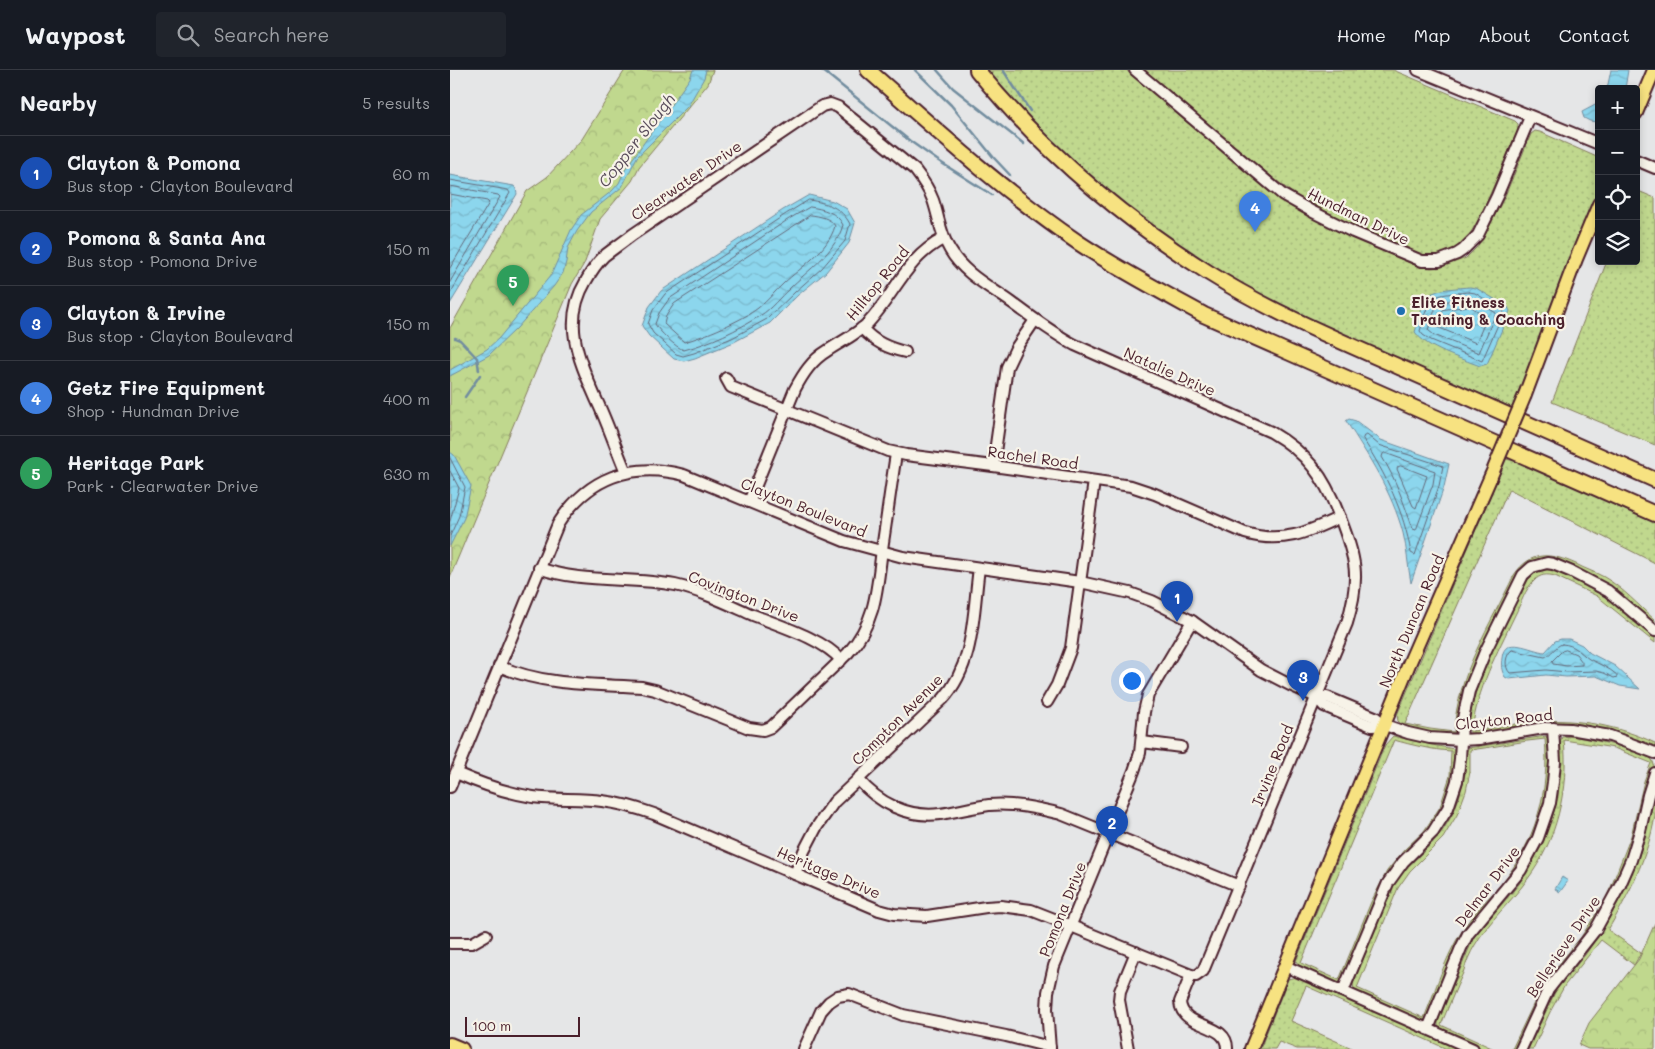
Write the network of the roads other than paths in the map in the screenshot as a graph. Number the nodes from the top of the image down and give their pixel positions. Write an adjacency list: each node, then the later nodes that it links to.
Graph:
1 (868, 70): 24 (highway)
2 (977, 70): 21 (highway)
3 (1135, 70): 7 (street, Hundman Drive)
4 (1418, 70): 7 (street)
5 (1654, 70): 6 (main road)
6 (1640, 104)
7 (1530, 116): 8 (street)
8 (1595, 142)
9 (1640, 162): 10 (street)
10 (1655, 168)
11 (1595, 214): 37 (main road, North Duncan Road, bridge)
12 (944, 239): 13 (street, Natalie Drive); 14 (street, Hilltop Road); 20 (street, Clearwater Drive)
13 (1035, 320): 19 (street); 25 (street, Natalie Drive)
14 (862, 328): 15 (street); 17 (street, Hilltop Road)
15 (905, 352)
16 (726, 378): 17 (street, Rachel Road)
17 (786, 410): 18 (street, Rachel Road); 23 (street, Hilltop Road)
18 (896, 454): 19 (street, Rachel Road); 26 (street)
19 (992, 466): 22 (street, Rachel Road)
20 (626, 472): 23 (street, Clayton Boulevard); 28 (street, Clayton Boulevard)
21 (1655, 480)
22 (1094, 481): 25 (street, Rachel Road); 30 (street)
23 (749, 502): 26 (street, Clayton Boulevard)
24 (1655, 514)
25 (1340, 517): 27 (street, Natalie Drive)
26 (882, 552): 29 (street, Clayton Boulevard); 33 (street)
27 (1353, 554): 35 (street, Irvine Road)
28 (539, 568): 33 (street, Covington Drive); 34 (street, Clayton Boulevard)
29 (979, 568): 30 (street, Clayton Boulevard); 45 (street, Compton Avenue)
30 (1080, 582): 31 (street, Clayton Boulevard); 36 (street)
31 (1192, 620): 35 (street, Clayton Boulevard); 40 (street, Pomona Drive)
32 (1655, 631): 39 (street)
33 (841, 660): 34 (street)
34 (499, 666): 43 (street, Clayton Boulevard)
35 (1316, 697): 37 (street, Clayton Boulevard); 49 (street, Irvine Road)
36 (1048, 702)
37 (1385, 725): 39 (street, Clayton Road); 54 (main road, North Duncan Road)
38 (1553, 728): 39 (street, Clayton Road); 42 (street, Clayton Road); 57 (street, Delmar Drive)
39 (1461, 740): 56 (street)
40 (1142, 742): 41 (street); 47 (street, Pomona Drive)
41 (1180, 747)
42 (1655, 753)
43 (456, 773): 46 (street, Clayton Boulevard); 48 (street, Heritage Drive)
44 (1655, 773): 66 (street, Bellerieve Drive)
45 (858, 779): 47 (street); 48 (street, Compton Avenue)
46 (450, 788)
47 (1109, 834): 49 (street); 50 (street, Pomona Drive)
48 (795, 874): 50 (street, Heritage Drive)
49 (1239, 886): 55 (street, Irvine Road)
50 (1070, 925): 53 (street, Heritage Drive); 59 (street, Pomona Drive)
51 (486, 935): 52 (street)
52 (450, 943)
53 (1136, 952): 55 (street, Heritage Drive); 62 (street)
54 (1285, 966): 56 (street); 64 (main road, North Duncan Road)
55 (1191, 975): 63 (street)
56 (1343, 991): 57 (street)
57 (1428, 1029): 65 (street)
58 (450, 1044): 60 (main road)
59 (1050, 1048): 61 (street)
60 (462, 1049)
61 (804, 1049)
62 (1128, 1049)
63 (1227, 1049)
64 (1251, 1049)
65 (1473, 1049)
66 (1521, 1049)

